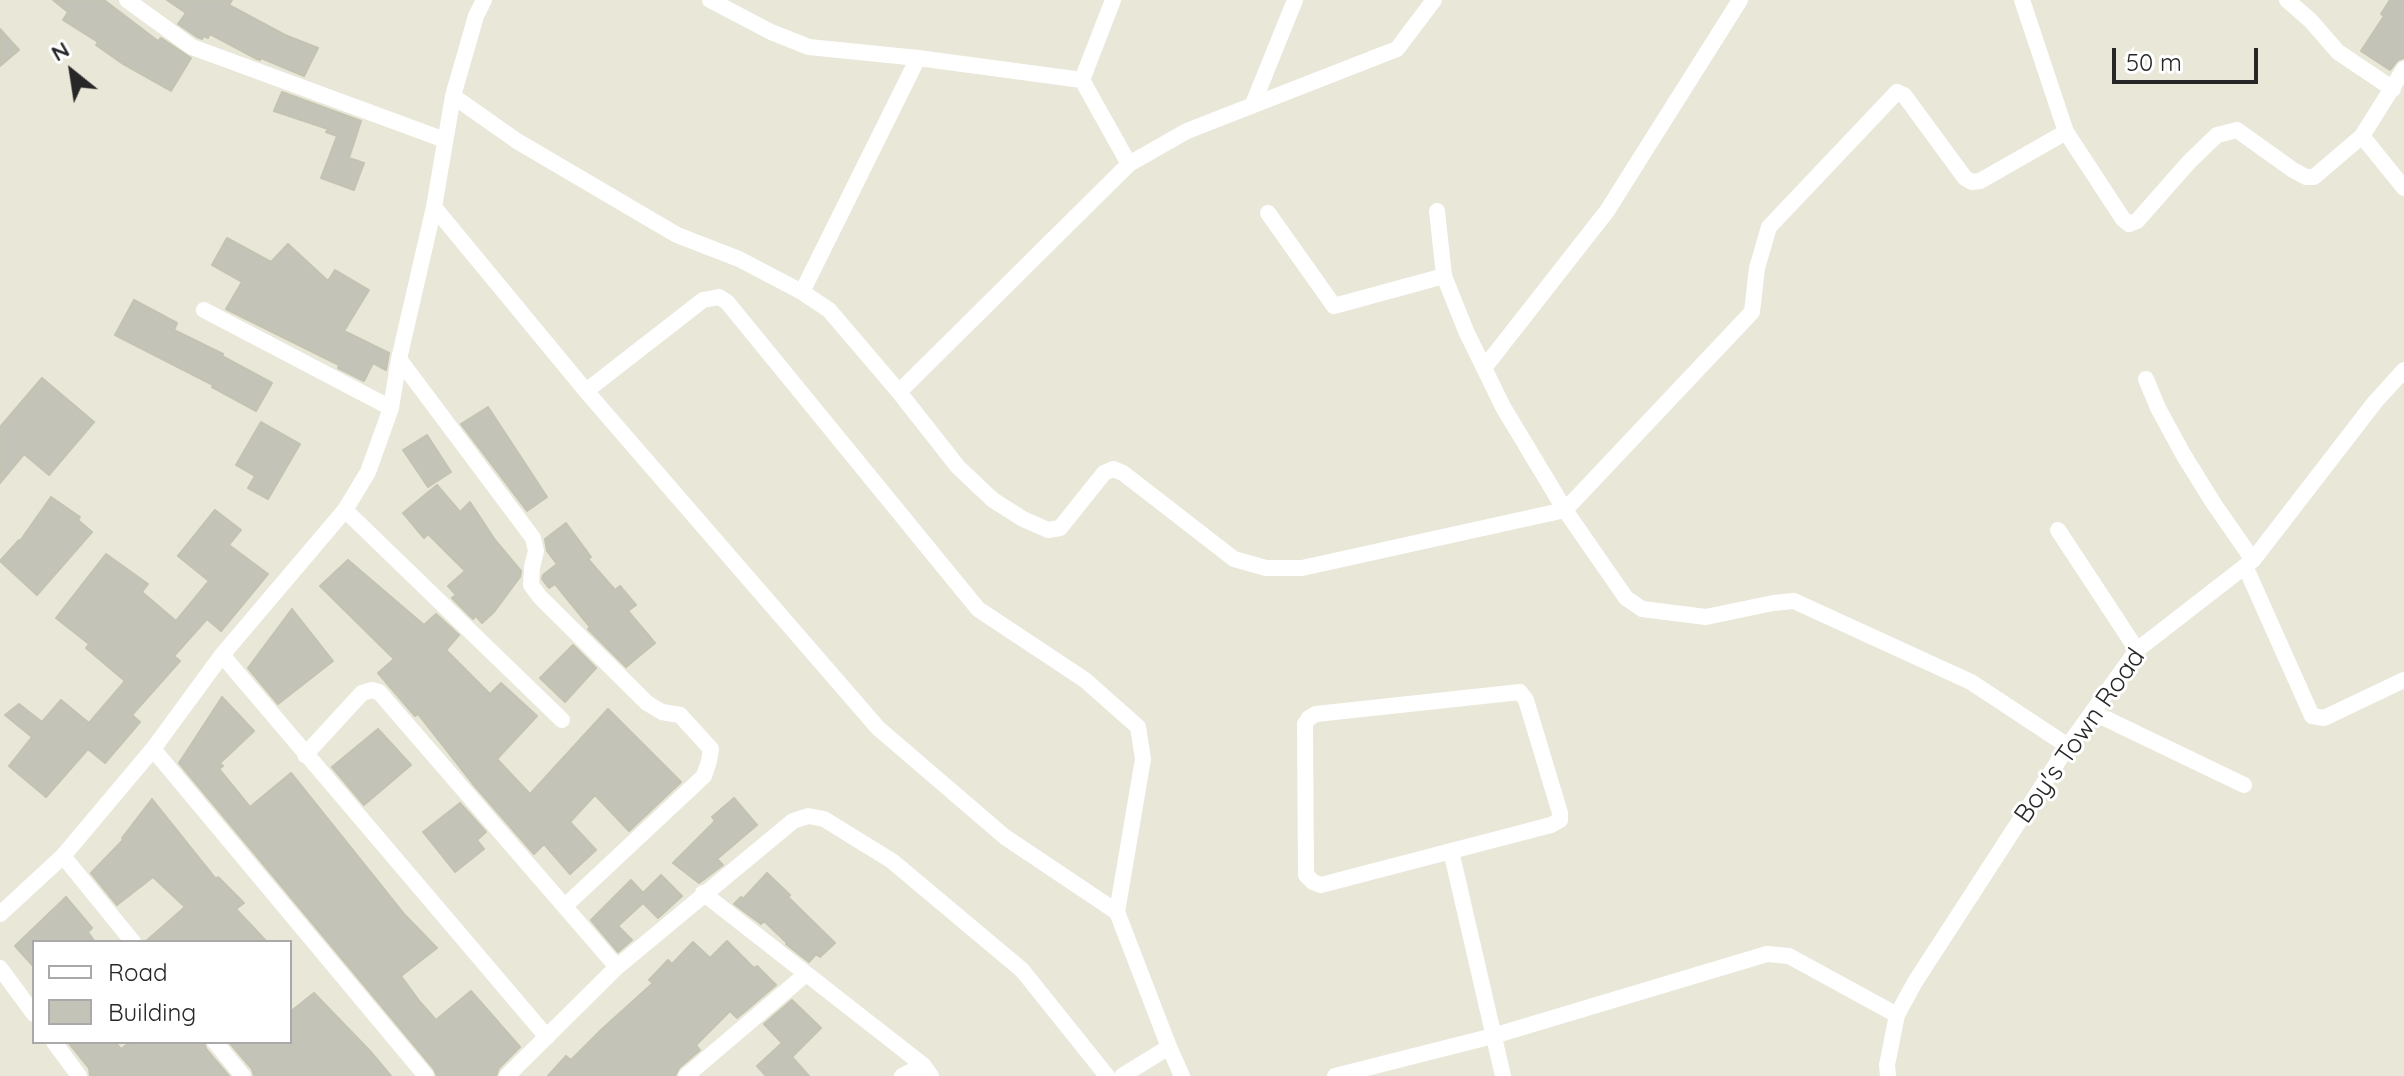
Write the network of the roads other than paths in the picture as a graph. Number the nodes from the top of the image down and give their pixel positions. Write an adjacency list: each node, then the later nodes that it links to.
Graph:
1 (127, 0): 18 (street)
2 (484, 0): 14 (street)
3 (710, 0): 10 (street)
4 (1113, 0): 12 (street)
5 (1295, 0): 15 (street)
6 (1434, 0): 15 (street)
7 (1740, 0): 28 (street)
8 (2022, 0): 16 (street)
9 (2287, 0): 13 (street)
10 (918, 58): 12 (street); 25 (street)
11 (2404, 69): 13 (street)
12 (1082, 80): 19 (street)
13 (2393, 89): 17 (street)
14 (453, 96): 18 (street); 25 (street)
15 (1253, 104): 19 (street)
16 (2066, 132): 17 (street); 35 (street)
17 (2362, 136): 20 (street)
18 (445, 140): 21 (street)
19 (1129, 164): 32 (street)
20 (2404, 188)
21 (434, 207): 27 (street); 31 (street)
22 (1437, 211): 24 (street)
23 (1268, 213): 24 (street)
24 (1444, 276): 28 (street)
25 (802, 292): 32 (street)
26 (204, 310): 33 (street)
27 (399, 359): 33 (street); 50 (street)
28 (1484, 368): 35 (street)
29 (2404, 370): 37 (street, Boy's Town Road)
30 (2146, 379): 37 (street)
31 (586, 391): 51 (street); 51 (street)
32 (899, 392): 35 (street)
33 (391, 408): 34 (street)
34 (345, 510): 39 (street); 42 (street)
35 (1565, 510): 43 (street)
36 (2058, 530): 38 (street)
37 (2249, 563): 38 (street, Boy's Town Road); 40 (street)
38 (2137, 650): 41 (street, Boy's Town Road)
39 (222, 655): 44 (street); 45 (street)
40 (2404, 680)
41 (2092, 712): 43 (street, Boy's Town Road); 46 (street)
42 (562, 720)
43 (2068, 746): 58 (street, Boy's Town Road)
44 (153, 749): 48 (street); 67 (street)
45 (305, 755): 50 (street); 60 (street)
46 (2244, 785)
47 (1451, 851): 47 (street); 59 (street)
48 (63, 856): 52 (street); 53 (street)
49 (703, 893): 54 (street); 56 (street); 71 (street)
50 (565, 906): 54 (street)
51 (1117, 912): 63 (street)
52 (0, 914)
53 (131, 940)
54 (617, 967): 60 (street)
55 (0, 968): 57 (street)
56 (806, 974): 64 (street); 69 (street)
57 (32, 1011)
58 (1897, 1015): 59 (street); 76 (street, Boy's Town Road)
59 (1493, 1036): 74 (street); 75 (street)
60 (547, 1037): 68 (street)
61 (55, 1044): 65 (street)
62 (217, 1044): 66 (street)
63 (1169, 1047): 72 (street); 73 (street)
64 (927, 1070): 70 (street)
65 (79, 1076)
66 (243, 1076)
67 (426, 1076)
68 (507, 1076)
69 (686, 1076)
70 (902, 1076)
71 (1107, 1076)
72 (1122, 1076)
73 (1182, 1076)
74 (1335, 1076)
75 (1503, 1076)
76 (1888, 1076)

